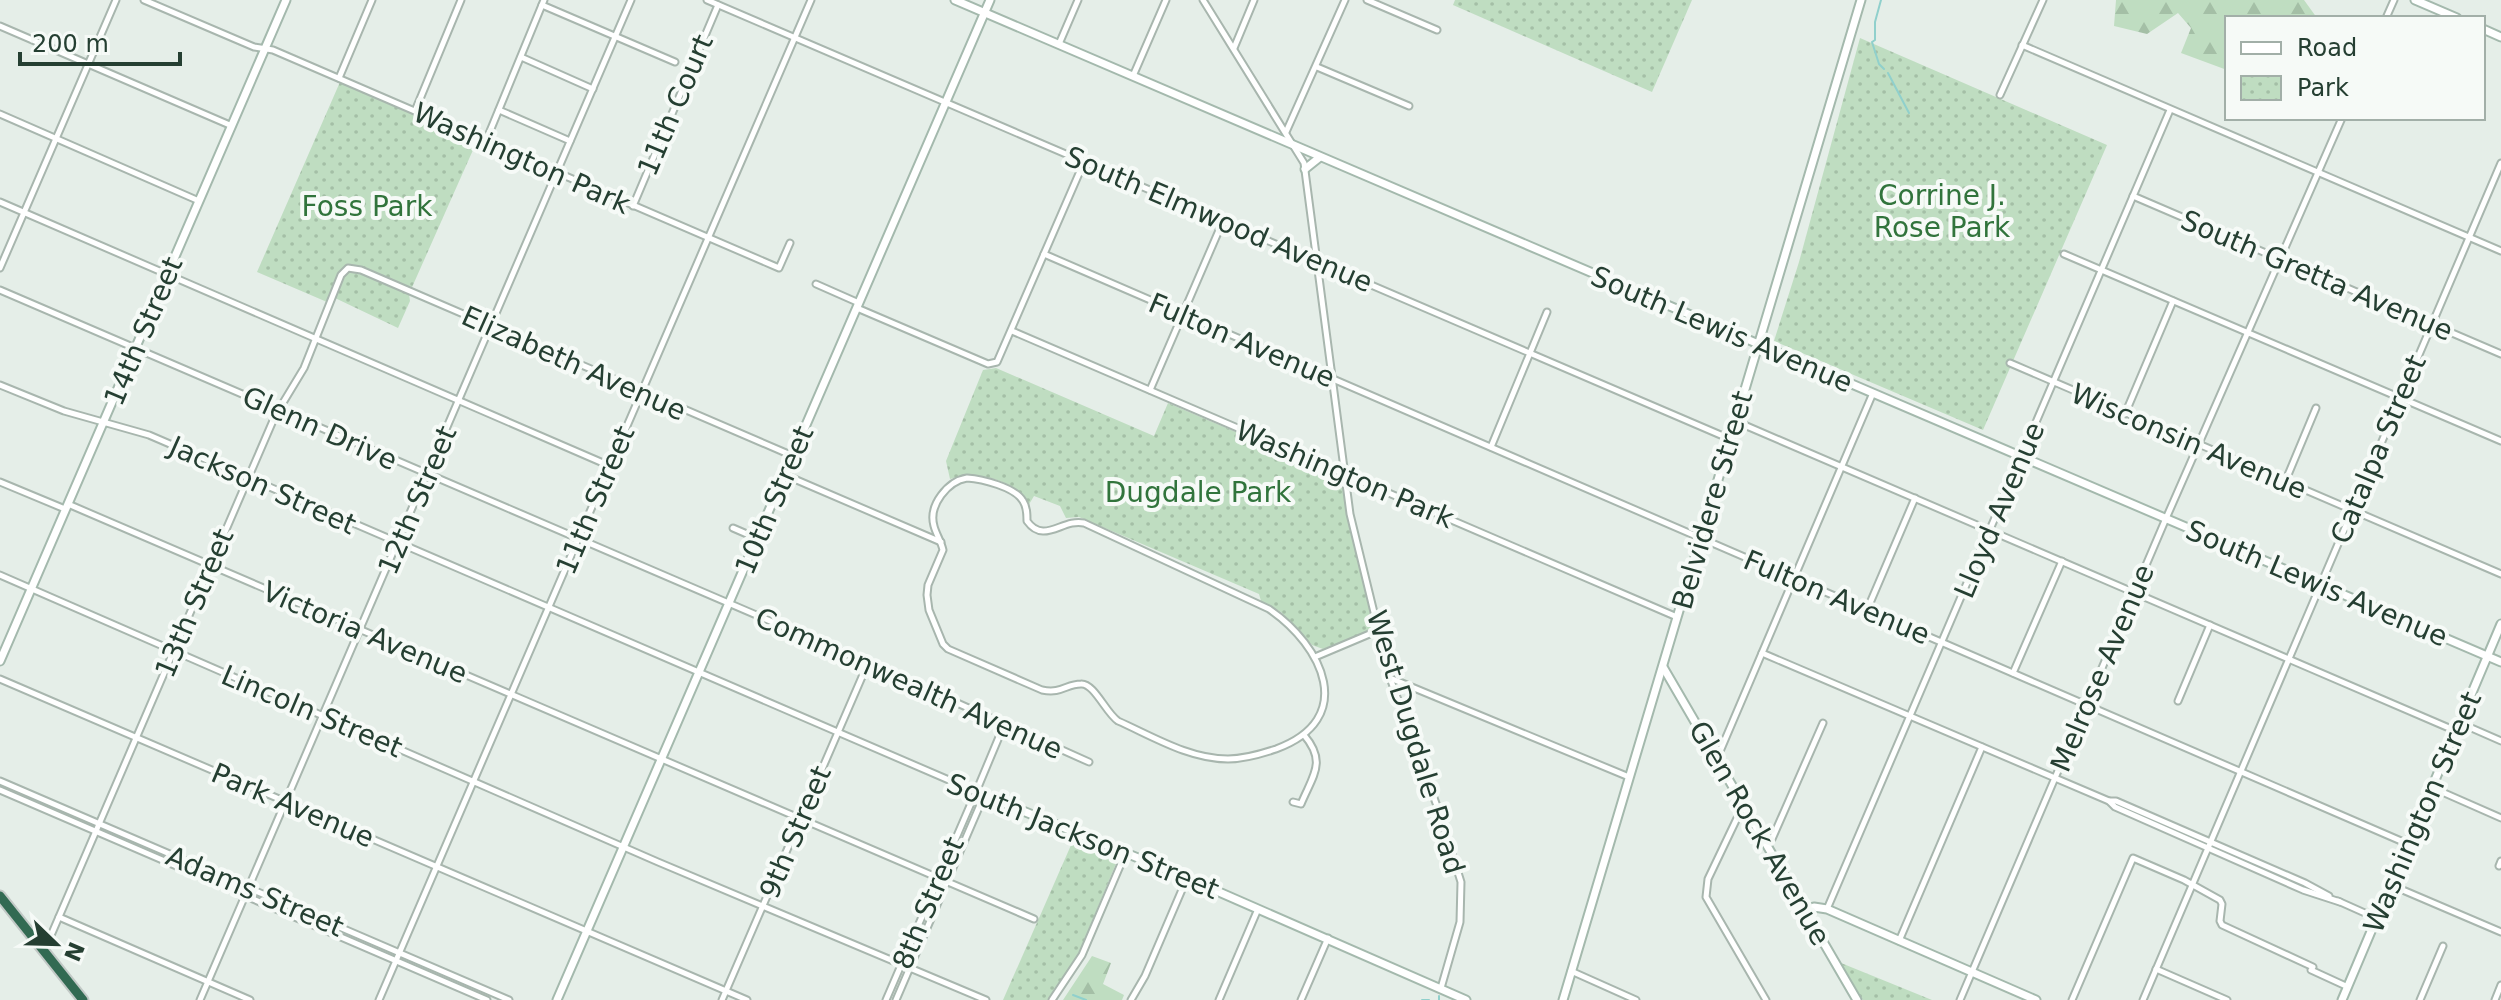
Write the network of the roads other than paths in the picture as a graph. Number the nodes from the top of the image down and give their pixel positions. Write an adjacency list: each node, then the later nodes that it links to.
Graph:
1 (116, 0): 34 (street)
2 (144, 0): 30 (street, Washington Park)
3 (286, 0): 30 (main road, 14th Street)
4 (372, 0): 37 (street)
5 (461, 0): 44 (street)
6 (631, 0): 26 (street, 12th Street)
7 (707, 0): 21 (street, South Elmwood Avenue)
8 (811, 0): 27 (street, 11th Street)
9 (955, 0): 22 (main road, South Lewis Avenue)
10 (990, 0): 22 (main road, 10th Street)
11 (1078, 0): 28 (street)
12 (1166, 0): 36 (street)
13 (1203, 0): 31 (street, West Dugdale Road)
14 (1254, 0): 31 (street)
15 (1345, 0): 35 (street)
16 (1367, 0): 25 (street)
17 (1861, 0): 88 (main road, Belvidere Street)
18 (2043, 0): 29 (street)
19 (2415, 0): 23 (main road)
20 (543, 2): 26 (street); 32 (street)
21 (718, 5): 27 (street, South Elmwood Avenue); 62 (street, 11th Court)
22 (984, 12): 28 (main road, South Lewis Avenue); 40 (main road, 10th Street)
23 (2452, 16)
24 (0, 26): 34 (street)
25 (1437, 30)
26 (616, 36): 33 (street); 38 (street, 12th Street)
27 (794, 38): 40 (street, South Elmwood Avenue); 65 (street, 11th Street)
28 (1059, 44): 36 (main road, South Lewis Avenue)
29 (2022, 45): 39 (street); 43 (street)
30 (264, 49): 37 (street, Washington Park); 47 (main road, 14th Street)
31 (1233, 49): 48 (street, West Dugdale Road)
32 (521, 57): 38 (street); 42 (street)
33 (675, 62)
34 (88, 64): 47 (street); 50 (street)
35 (1317, 67): 41 (street); 48 (street)
36 (1133, 76): 52 (main road, South Lewis Avenue)
37 (339, 78): 44 (street, Washington Park)
38 (593, 89): 51 (street, 12th Street)
39 (2000, 95)
40 (945, 103): 54 (street, South Elmwood Avenue); 80 (main road, 10th Street)
41 (1409, 106)
42 (499, 110): 49 (street); 51 (street)
43 (2170, 110): 57 (street); 59 (street, Lloyd Avenue)
44 (415, 111): 58 (street, Washington Park)
45 (0, 114): 50 (street)
46 (2341, 120): 57 (street, Melrose Avenue)
47 (232, 126): 60 (main road, 14th Street)
48 (1286, 132): 52 (street, West Dugdale Road)
49 (488, 136)
50 (56, 138): 60 (street); 63 (street)
51 (570, 141): 58 (street, 12th Street)
52 (1295, 146): 53 (main road, South Lewis Avenue); 56 (street, West Dugdale Road)
53 (1320, 157): 56 (main road); 88 (main road, South Lewis Avenue)
54 (1084, 162): 64 (street, South Elmwood Avenue); 69 (street)
55 (2501, 163): 66 (street, Catalpa Street)
56 (1305, 169): 72 (street, West Dugdale Road)
57 (2318, 172): 66 (street); 71 (street, Melrose Avenue)
58 (557, 173): 62 (street, Washington Park); 84 (street, 12th Street)
59 (2133, 196): 71 (street, South Gretta Avenue); 75 (street, Lloyd Avenue)
60 (199, 201): 76 (main road, 14th Street)
61 (0, 202): 63 (street)
62 (633, 206): 65 (street, Washington Park)
63 (24, 212): 73 (street); 76 (street)
64 (1223, 221): 72 (street, South Elmwood Avenue); 82 (street)
65 (708, 237): 67 (street, Washington Park); 97 (street, 11th Street)
66 (2469, 237): 68 (street); 83 (street, Catalpa Street)
67 (790, 243)
68 (2501, 251)
69 (1044, 254): 82 (street, Fulton Avenue); 85 (street)
70 (2064, 254): 75 (street)
71 (2280, 259): 83 (street, South Gretta Avenue); 86 (street, Melrose Avenue)
72 (1318, 261): 90 (street, South Elmwood Avenue); 93 (street, West Dugdale Road)
73 (0, 268)
74 (355, 268): 84 (street, Elizabeth Avenue); 87 (street, 13th Street)
75 (2102, 270): 79 (street); 94 (street, Lloyd Avenue)
76 (167, 275): 87 (street); 89 (main road, 14th Street)
77 (816, 284): 80 (street)
78 (0, 290): 89 (street, Glenn Drive)
79 (2173, 301): 86 (street); 103 (street)
80 (858, 306): 85 (street); 110 (main road, 10th Street)
81 (1547, 312): 90 (street)
82 (1183, 314): 93 (street, Fulton Avenue); 96 (street)
83 (2432, 324): 91 (street, South Gretta Avenue); 99 (street, Catalpa Street)
84 (491, 326): 97 (street, Elizabeth Avenue); 100 (street, 12th Street)
85 (1012, 331): 96 (street, Washington Park)
86 (2248, 332): 99 (street); 108 (street, Melrose Avenue)
87 (314, 338): 100 (street); 102 (street, 13th Street)
88 (1758, 344): 98 (main road, South Lewis Avenue); 105 (main road, Belvidere Street)
89 (136, 348): 102 (street, Glenn Drive); 104 (main road, 14th Street)
90 (1530, 353): 106 (street, South Elmwood Avenue); 109 (street)
91 (2501, 354)
92 (2010, 363): 94 (street, Wisconsin Avenue)
93 (1333, 379): 109 (street, Fulton Avenue); 114 (street, West Dugdale Road)
94 (2053, 383): 103 (street, Wisconsin Avenue); 111 (street, Lloyd Avenue)
95 (0, 385): 104 (street, Jackson Street)
96 (1150, 390): 114 (street, Washington Park)
97 (641, 392): 110 (street, Elizabeth Avenue); 112 (street, 11th Street)
98 (1873, 393): 111 (main road, South Lewis Avenue); 113 (street)
99 (2400, 398): 107 (street); 122 (street, Catalpa Street)
100 (460, 401): 112 (street); 115 (street, 12th Street)
101 (2316, 408): 119 (street)
102 (278, 410): 115 (street, Glenn Drive); 117 (street, 13th Street)
103 (2125, 414): 108 (street, Wisconsin Avenue)
104 (104, 421): 117 (street, Jackson Street); 121 (main road, 14th Street)
105 (1735, 421): 106 (main road, Belvidere Street); 113 (street)
106 (1730, 439): 127 (main road, Belvidere Street)
107 (2501, 441)
108 (2198, 445): 119 (street, Wisconsin Avenue); 123 (street, Melrose Avenue)
109 (1491, 447): 127 (street, Fulton Avenue)
110 (793, 456): 116 (main road, 10th Street)
111 (2022, 456): 123 (main road, South Lewis Avenue); 125 (street, Lloyd Avenue)
112 (610, 466): 128 (street, 11th Street)
113 (1842, 467): 120 (street); 135 (street)
114 (1345, 474): 142 (street, Washington Park); 146 (street, West Dugdale Road)
115 (428, 475): 128 (street, Glenn Drive); 130 (street, 12th Street)
116 (785, 475): 126 (main road, 10th Street); 129 (street)
117 (247, 479): 130 (street, Jackson Street); 132 (street, 13th Street)
118 (0, 482): 121 (street, Victoria Avenue)
119 (2285, 482): 122 (street, Wisconsin Avenue)
120 (1915, 498): 125 (street); 141 (street)
121 (67, 507): 132 (street, Victoria Avenue); 137 (main road, 14th Street)
122 (2352, 511): 133 (street, Wisconsin Avenue); 136 (street, Catalpa Street)
123 (2166, 518): 136 (main road, South Lewis Avenue); 138 (street, Melrose Avenue)
124 (733, 528): 126 (street)
125 (1990, 530): 131 (street); 147 (street, Lloyd Avenue)
126 (757, 539): 139 (main road, 10th Street)
127 (1702, 539): 135 (street, Fulton Avenue); 142 (main road, Belvidere Street)
128 (578, 540): 139 (street, Glenn Drive); 140 (street, 11th Street)
129 (941, 542): 150 (street); 170 (street)
130 (398, 544): 140 (street, Jackson Street); 145 (street, 12th Street)
131 (2062, 561): 138 (street); 157 (street)
132 (211, 566): 145 (street, Victoria Avenue); 148 (street, 13th Street)
133 (2501, 574)
134 (0, 575): 137 (street, Lincoln Street)
135 (1794, 578): 141 (street, Fulton Avenue); 149 (street)
136 (2320, 585): 151 (main road, South Lewis Avenue); 152 (street, Catalpa Street)
137 (31, 590): 148 (street, Lincoln Street); 153 (main road, 14th Street)
138 (2134, 592): 144 (street); 163 (street, Melrose Avenue)
139 (729, 604): 155 (street, Commonwealth Avenue); 158 (main road, 10th Street)
140 (548, 609): 158 (street, Jackson Street); 161 (street, 11th Street)
141 (1867, 610): 147 (street, Fulton Avenue)
142 (1678, 617): 156 (main road, Belvidere Street)
143 (2501, 624): 151 (main road, Washington Street)
144 (2210, 625): 152 (street); 162 (street)
145 (361, 630): 161 (street, Victoria Avenue); 164 (street, 12th Street)
146 (1379, 630): 150 (street); 159 (street, West Dugdale Road)
147 (1942, 642): 157 (street, Fulton Avenue); 165 (street, Lloyd Avenue)
148 (173, 651): 164 (street, Lincoln Street); 171 (street, 13th Street)
149 (1762, 653): 165 (street); 174 (street)
150 (1315, 657): 170 (street)
151 (2488, 657): 154 (main road, South Lewis Avenue); 168 (main road, Washington Street)
152 (2289, 659): 168 (street); 177 (street, Catalpa Street)
153 (0, 661)
154 (2501, 662)
155 (868, 663): 167 (street, Commonwealth Avenue); 169 (street, 9th Street)
156 (1663, 666): 174 (main road, Glen Rock Avenue); 178 (main road, Belvidere Street)
157 (2013, 673): 163 (street, Fulton Avenue)
158 (699, 674): 169 (street, South Jackson Street); 175 (main road, 10th Street)
159 (1390, 678): 178 (street); 228 (street, West Dugdale Road)
160 (0, 679): 171 (street, Park Avenue)
161 (511, 695): 175 (street, Victoria Avenue); 181 (street, 11th Street)
162 (2178, 701)
163 (2086, 705): 177 (street, Fulton Avenue); 179 (street, Melrose Avenue)
164 (324, 716): 181 (street, Lincoln Street); 185 (street, 12th Street)
165 (1910, 716): 173 (street); 207 (street, Lloyd Avenue)
166 (1823, 723): 192 (street)
167 (1004, 725): 176 (street, Commonwealth Avenue); 184 (street, 8th Street)
168 (2458, 727): 172 (street); 182 (main road, Washington Street)
169 (837, 733): 184 (street, South Jackson Street); 189 (street, 9th Street)
170 (1304, 735): 186 (street)
171 (136, 737): 185 (street, Park Avenue); 190 (street, 13th Street)
172 (2501, 741)
173 (1982, 746): 179 (street); 215 (street)
174 (1715, 754): 187 (main road, Glen Rock Avenue)
175 (661, 760): 189 (street, Victoria Avenue); 194 (main road, 10th Street)
176 (1089, 762)
177 (2240, 772): 191 (street, Fulton Avenue); 193 (street, Catalpa Street)
178 (1629, 777): 223 (main road, Belvidere Street)
179 (2055, 778): 193 (street); 224 (street, Melrose Avenue)
180 (0, 781): 190 (street, Adams Street)
181 (474, 781): 194 (street, Lincoln Street); 196 (street, 11th Street)
182 (2433, 788): 188 (street); 191 (main road, Washington Street)
183 (0, 790): 190 (street, Adams Street)
184 (978, 792): 195 (main road, South Jackson Street); 197 (street, 8th Street); 199 (street, 8th Street)
185 (286, 802): 196 (street, Park Avenue); 202 (street, 12th Street)
186 (1293, 802)
187 (1745, 806): 192 (main road, Glen Rock Avenue); 249 (street)
188 (2501, 818)
189 (800, 819): 197 (street, Victoria Avenue); 205 (street, 9th Street)
190 (97, 827): 202 (street, Adams Street); 204 (street, Adams Street); 209 (street, 13th Street)
191 (2409, 844): 200 (main road, Washington Street)
192 (1767, 845): 208 (main road, Glen Rock Avenue)
193 (2209, 845): 201 (street, Catalpa Street); 210 (street)
194 (624, 846): 205 (street, Lincoln Street); 212 (main road, 10th Street)
195 (1126, 852): 198 (main road, South Jackson Street); 242 (street)
196 (437, 867): 212 (street, Park Avenue); 218 (street, 11th Street)
197 (939, 878): 199 (street, Victoria Avenue); 220 (street, 8th Street)
198 (1187, 878): 206 (main road, South Jackson Street); 243 (street)
199 (947, 882): 211 (street, Victoria Avenue); 221 (street, 8th Street)
200 (2391, 885): 210 (main road, Washington Street); 213 (street)
201 (2191, 886): 222 (street, Catalpa Street); 227 (street); 253 (street)
202 (249, 888): 204 (street, 12th Street); 218 (street, Adams Street)
203 (0, 896): 217 (highway)
204 (246, 896): 219 (street, Adams Street); 225 (street, 12th Street)
205 (762, 907): 220 (street, Lincoln Street); 229 (street, 9th Street)
206 (1258, 908): 214 (main road, South Jackson Street); 244 (street)
207 (1827, 909): 208 (main road); 215 (main road)
208 (1805, 910): 250 (main road, Glen Rock Avenue)
209 (59, 917): 217 (street, 13th Street); 225 (street)
210 (2377, 918): 227 (main road, Washington Street)
211 (1034, 919)
212 (587, 932): 229 (street, Park Avenue); 236 (main road, 10th Street)
213 (2501, 932)
214 (1328, 938): 228 (main road, South Jackson Street); 245 (street)
215 (1899, 941): 224 (main road)
216 (2443, 946): 257 (street)
217 (41, 947): 230 (highway)
218 (400, 953): 219 (street, 11th Street); 235 (street, Adams Street)
219 (396, 961): 233 (street, 11th Street); 234 (street, Adams Street)
220 (901, 965): 221 (street, Lincoln Street); 239 (street, 8th Street)
221 (910, 968): 240 (street, 8th Street); 241 (street, Lincoln Street)
222 (2156, 969): 254 (street, Catalpa Street); 255 (street)
223 (1571, 971): 247 (main road, Belvidere Street); 248 (street)
224 (1972, 972): 251 (street, Melrose Avenue); 252 (main road)
225 (208, 982): 231 (street, 12th Street); 232 (street)
226 (2501, 985): 258 (street)
227 (2348, 987): 256 (main road, Washington Street)
228 (1441, 988): 246 (main road, South Jackson Street)
229 (726, 991): 237 (street, 9th Street); 238 (street, Park Avenue)
230 (83, 1000)
231 (200, 1000)
232 (250, 1000)
233 (379, 1000)
234 (487, 1000)
235 (509, 1000)
236 (557, 1000)
237 (722, 1000)
238 (747, 1000)
239 (886, 1000)
240 (896, 1000)
241 (986, 1000)
242 (1052, 1000)
243 (1131, 1000)
244 (1219, 1000)
245 (1301, 1000)
246 (1466, 1000)
247 (1563, 1000)
248 (1636, 1000)
249 (1766, 1000)
250 (1857, 1000)
251 (1960, 1000)
252 (2036, 1000)
253 (2072, 1000)
254 (2143, 1000)
255 (2227, 1000)
256 (2342, 1000)
257 (2420, 1000)
258 (2495, 1000)

